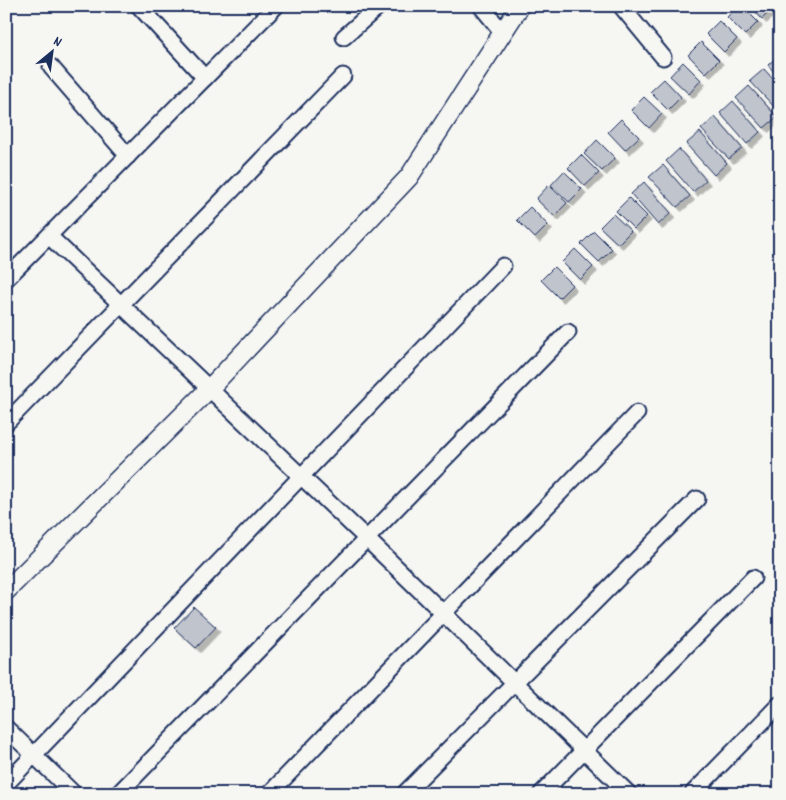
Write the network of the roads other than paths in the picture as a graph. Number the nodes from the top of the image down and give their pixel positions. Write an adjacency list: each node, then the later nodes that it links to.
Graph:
1 (139, 6): 12 (street)
2 (276, 6): 12 (street)
3 (379, 6): 8 (street)
4 (481, 6): 7 (street)
5 (520, 6): 7 (street)
6 (621, 6): 9 (street)
7 (503, 34): 19 (street)
8 (344, 37)
9 (662, 57)
10 (51, 67): 13 (street)
11 (343, 76): 17 (street)
12 (205, 78): 13 (street)
13 (128, 156): 14 (street)
14 (49, 236): 16 (street); 17 (street)
15 (503, 266): 22 (street)
16 (6, 279)
17 (121, 305): 19 (street); 21 (street)
18 (568, 332): 24 (street)
19 (209, 389): 22 (street); 26 (street)
20 (637, 413): 27 (street)
21 (6, 423)
22 (300, 477): 24 (street); 32 (street)
23 (697, 499): 28 (street)
24 (367, 539): 27 (street); 35 (street)
25 (753, 578): 31 (street)
26 (6, 592)
27 (442, 614): 28 (street); 36 (street)
28 (514, 683): 31 (street); 37 (street)
29 (780, 704): 40 (street)
30 (6, 728): 32 (street)
31 (584, 750): 38 (street); 39 (street)
32 (34, 756): 33 (street); 34 (street)
33 (6, 784)
34 (74, 794)
35 (118, 794)
36 (269, 794)
37 (404, 794)
38 (541, 794)
39 (629, 794)
40 (692, 794)

